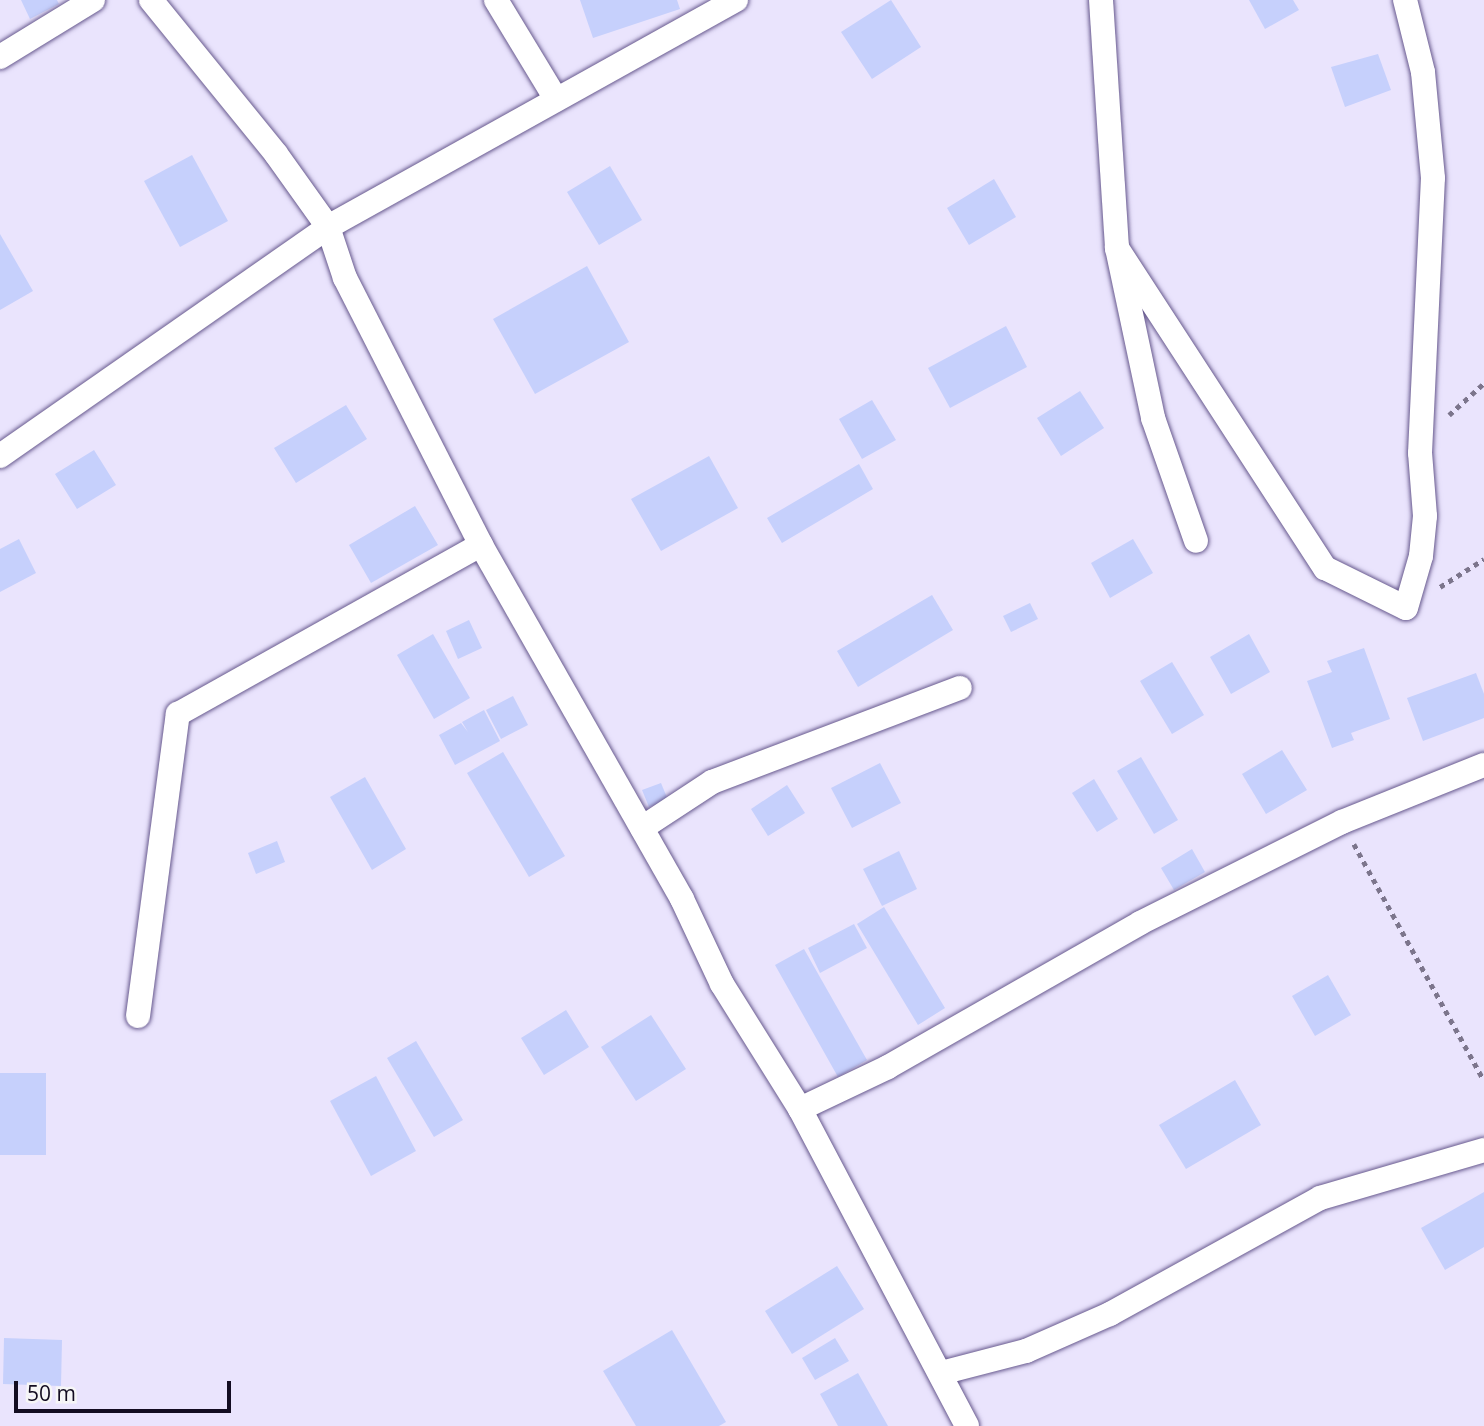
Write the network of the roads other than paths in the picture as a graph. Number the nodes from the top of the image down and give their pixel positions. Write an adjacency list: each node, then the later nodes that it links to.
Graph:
1 (93, 0): 7 (street)
2 (151, 0): 9 (street)
3 (496, 0): 8 (street)
4 (736, 0): 8 (street)
5 (1101, 0): 10 (street)
6 (1405, 0): 10 (street)
7 (0, 57)
8 (556, 99): 9 (street)
9 (328, 227): 11 (street); 13 (street)
10 (1117, 248): 12 (street)
11 (0, 456)
12 (1196, 541)
13 (481, 545): 16 (street); 17 (street)
14 (960, 688): 16 (street)
15 (1484, 765): 18 (street)
16 (642, 828): 18 (street)
17 (138, 1016)
18 (800, 1109): 20 (street)
19 (1484, 1150): 20 (street)
20 (941, 1373): 21 (street)
21 (967, 1426)

